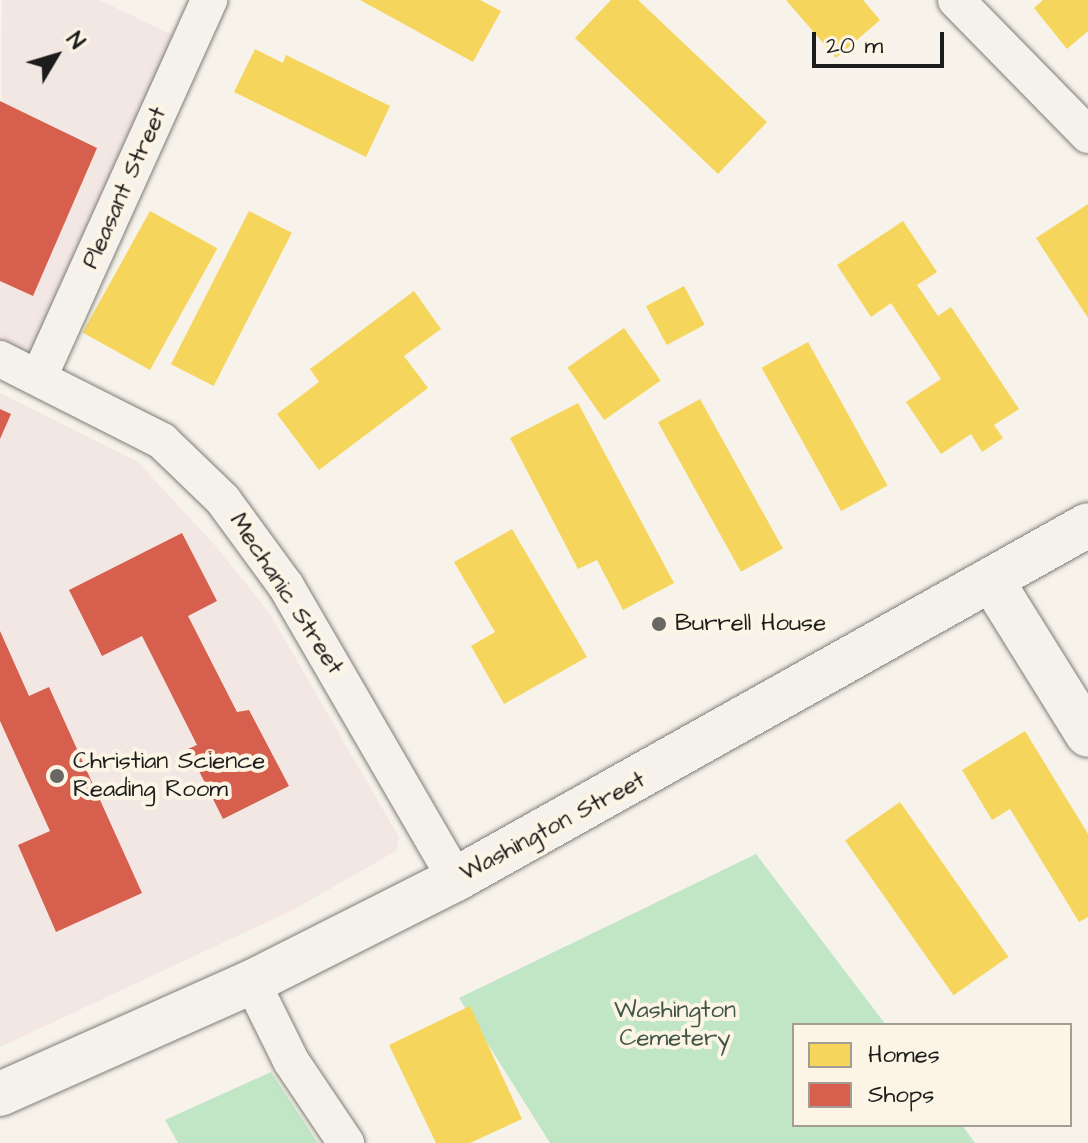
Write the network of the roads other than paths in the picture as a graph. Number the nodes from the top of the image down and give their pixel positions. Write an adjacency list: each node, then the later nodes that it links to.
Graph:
1 (209, 0): 5 (street, Pleasant Street)
2 (956, 0): 3 (street)
3 (1088, 135)
4 (0, 359): 5 (street, Mechanic Street)
5 (39, 377): 9 (street, Mechanic Street)
6 (1088, 525): 7 (main road, Washington Street)
7 (992, 581): 8 (main road); 9 (main road, Washington Street)
8 (1088, 735)
9 (456, 879): 10 (main road, Washington Street)
10 (252, 982): 11 (main road, Washington Street); 12 (street)
11 (0, 1094)
12 (346, 1143)

